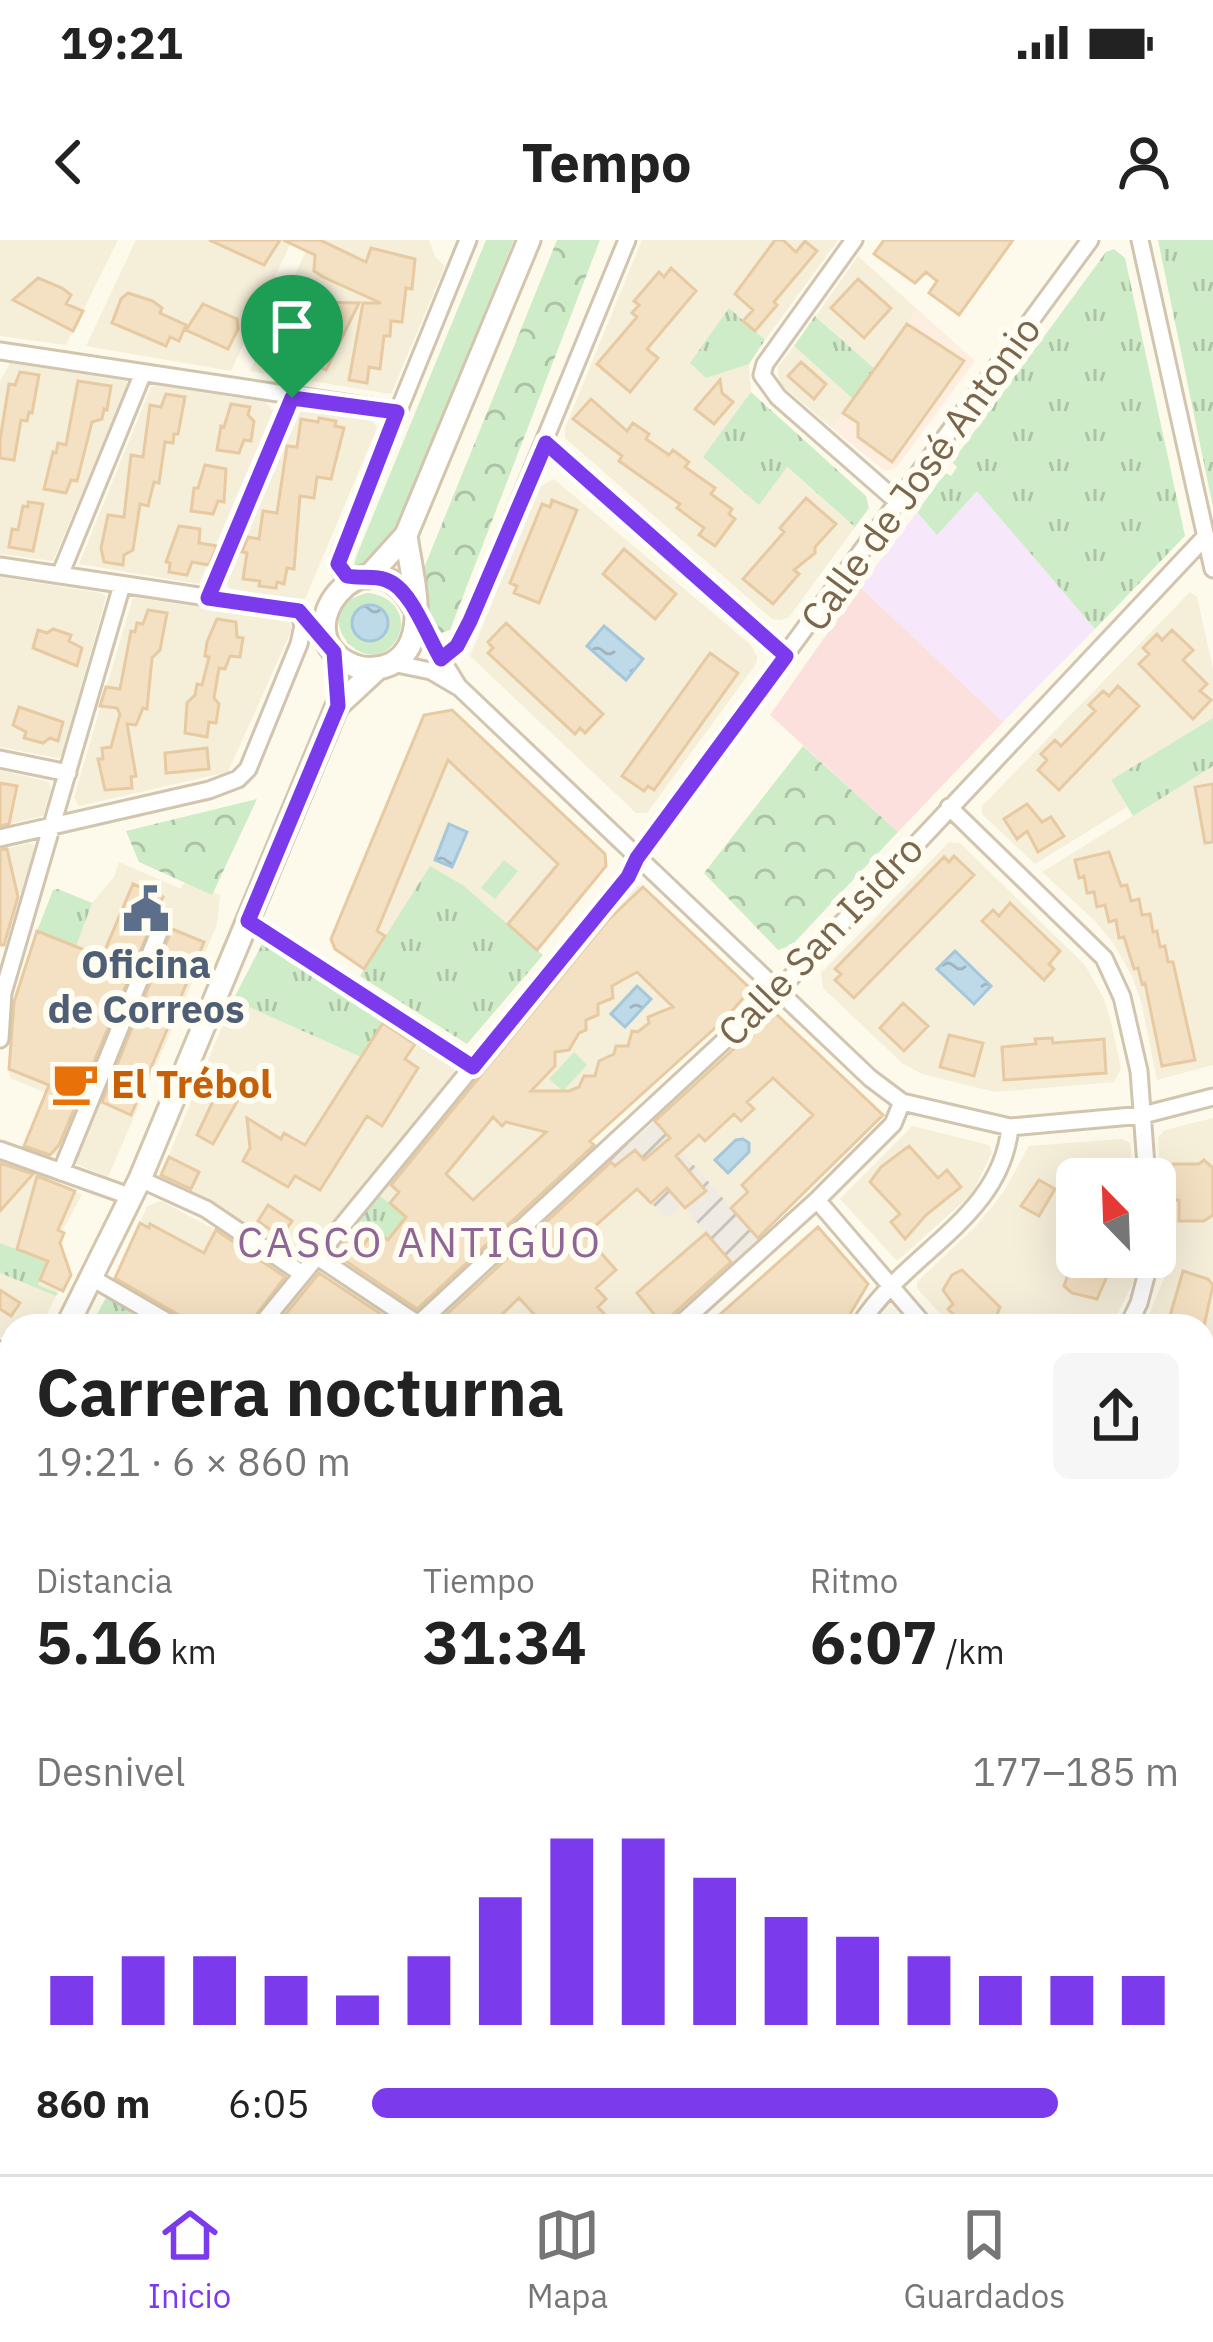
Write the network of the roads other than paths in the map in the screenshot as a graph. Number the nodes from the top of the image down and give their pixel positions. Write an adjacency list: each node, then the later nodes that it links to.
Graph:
1 (468, 240): 10 (street)
2 (529, 240): 13 (main road)
3 (627, 240): 11 (street)
4 (854, 240): 12 (street)
5 (1090, 240): 12 (street, Calle de José Antonio)
6 (1140, 240): 14 (street)
7 (0, 351): 8 (street)
8 (143, 373): 9 (street); 17 (street)
9 (292, 398): 10 (street); 20 (street)
10 (397, 412): 18 (street)
11 (546, 443): 25 (street); 26 (street)
12 (899, 503): 25 (street, Calle de José Antonio)
13 (406, 535): 18 (main road); 22 (main road)
14 (1206, 536): 16 (street); 32 (street, Calle San Isidro)
15 (0, 566): 17 (street)
16 (1213, 569)
17 (60, 575): 19 (street)
18 (363, 577): 22 (main road); 23 (main road)
19 (122, 585): 20 (street); 31 (street)
20 (208, 598): 21 (street)
21 (299, 611): 23 (street); 24 (street)
22 (416, 613): 26 (street); 27 (main road)
23 (325, 639): 24 (street); 27 (main road); 29 (main road)
24 (299, 644): 33 (street)
25 (786, 656): 35 (street, Calle de José Antonio)
26 (441, 659): 28 (street)
27 (385, 666): 28 (street); 29 (main road)
28 (460, 688): 35 (street)
29 (338, 706): 36 (main road)
30 (0, 759): 31 (street)
31 (68, 772): 33 (street)
32 (949, 807): 38 (street, Calle San Isidro); 43 (street)
33 (52, 826): 34 (street); 39 (street)
34 (0, 838)
35 (637, 858): 38 (street); 40 (street, Calle de José Antonio)
36 (248, 921): 40 (street); 48 (main road)
37 (160, 930): 47 (street)
38 (779, 990): 42 (street); 59 (street, Calle San Isidro)
39 (0, 1039)
40 (473, 1067): 50 (street, Calle de José Antonio)
41 (1213, 1097): 43 (street)
42 (902, 1102): 44 (street); 49 (street)
43 (1142, 1115): 44 (street); 46 (street)
44 (1010, 1126): 54 (street)
45 (0, 1150): 47 (street)
46 (1145, 1158)
47 (61, 1172): 48 (street)
48 (136, 1188): 51 (street); 52 (main road)
49 (817, 1201): 54 (street); 60 (street)
50 (316, 1256): 51 (street, Calle de José Antonio); 58 (street)
51 (302, 1273): 57 (street, Calle de José Antonio)
52 (92, 1278): 55 (main road); 56 (street)
53 (1146, 1278): 63 (street)
54 (891, 1285): 61 (street); 62 (street)
55 (73, 1314)
56 (154, 1314)
57 (270, 1314)
58 (401, 1314)
59 (429, 1314)
60 (691, 1314)
61 (868, 1314)
62 (916, 1314)
63 (1134, 1314)

